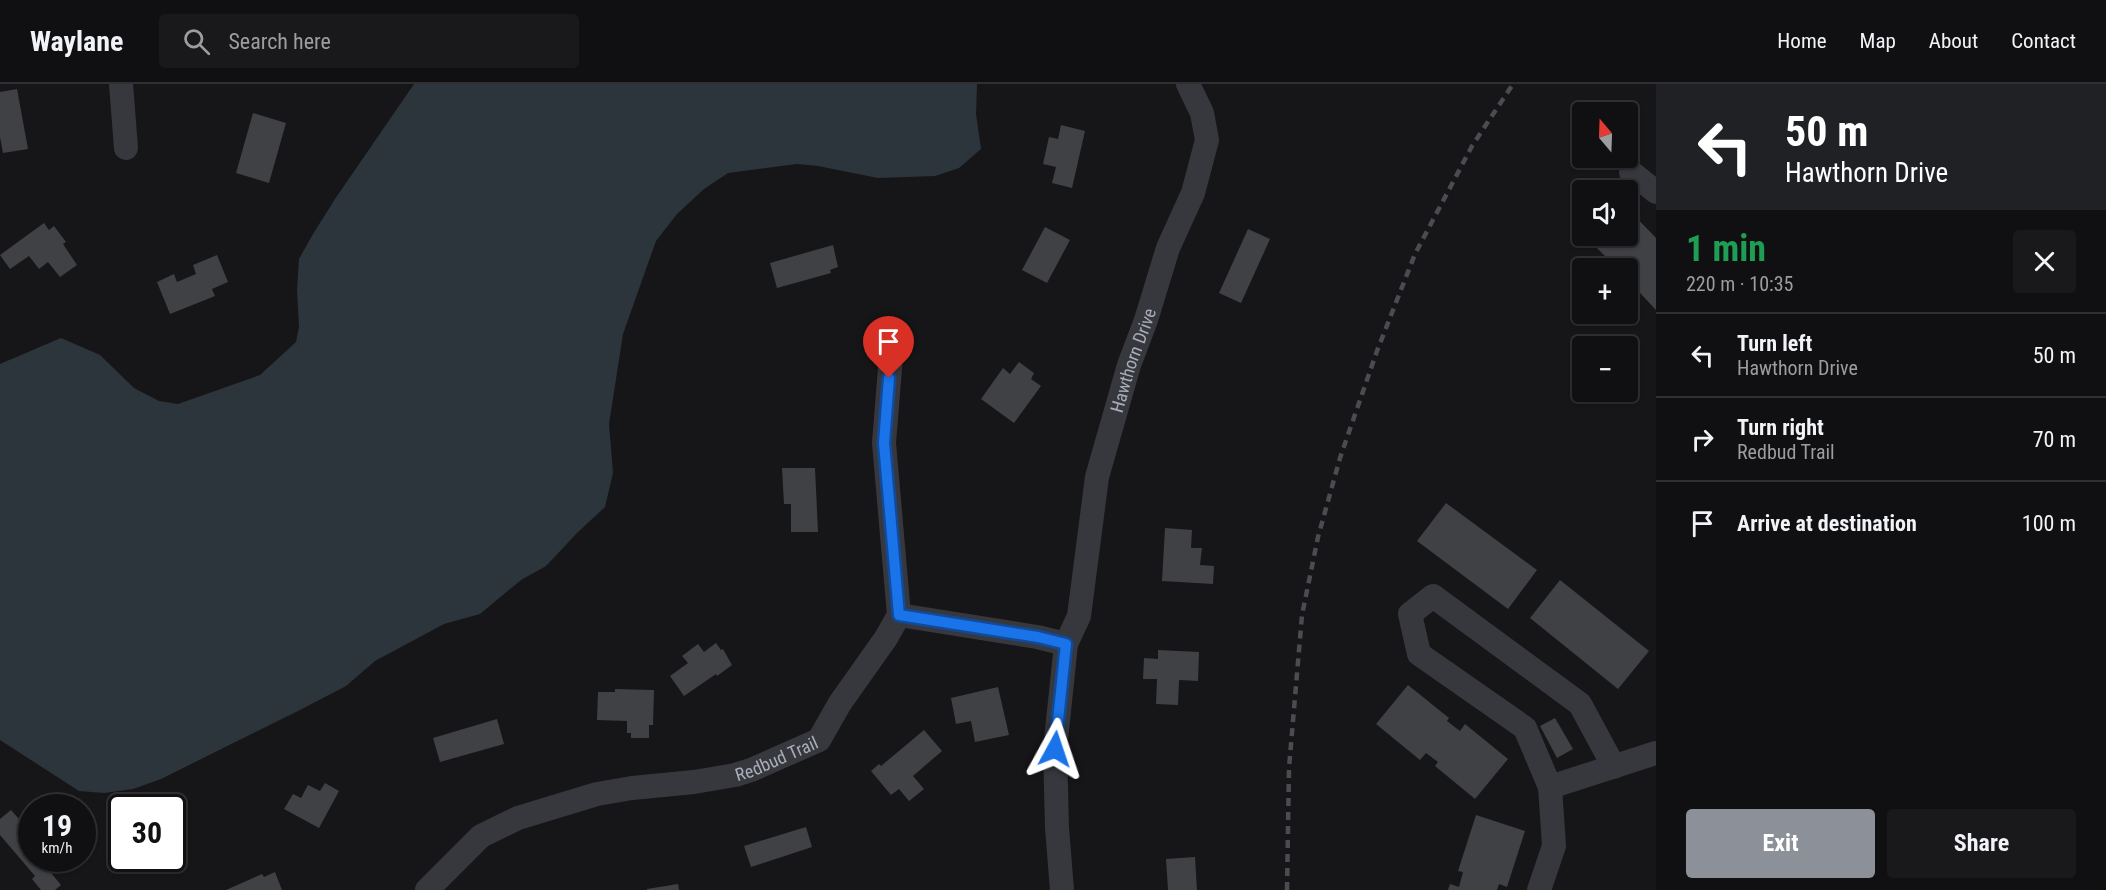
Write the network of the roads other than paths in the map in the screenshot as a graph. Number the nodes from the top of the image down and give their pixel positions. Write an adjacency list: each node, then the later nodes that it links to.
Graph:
1 (121, 84): 3 (street)
2 (1188, 84): 8 (street, Hawthorn Drive)
3 (126, 148)
4 (1631, 172): 5 (street)
5 (1656, 192)
6 (891, 356): 7 (street)
7 (899, 615): 8 (street); 12 (street, Redbud Trail)
8 (1066, 644): 13 (street, Hawthorn Drive)
9 (1656, 753): 10 (street)
10 (1614, 767): 11 (street); 11 (street)
11 (1550, 787): 14 (street)
12 (427, 890)
13 (1062, 890)
14 (1539, 890)

